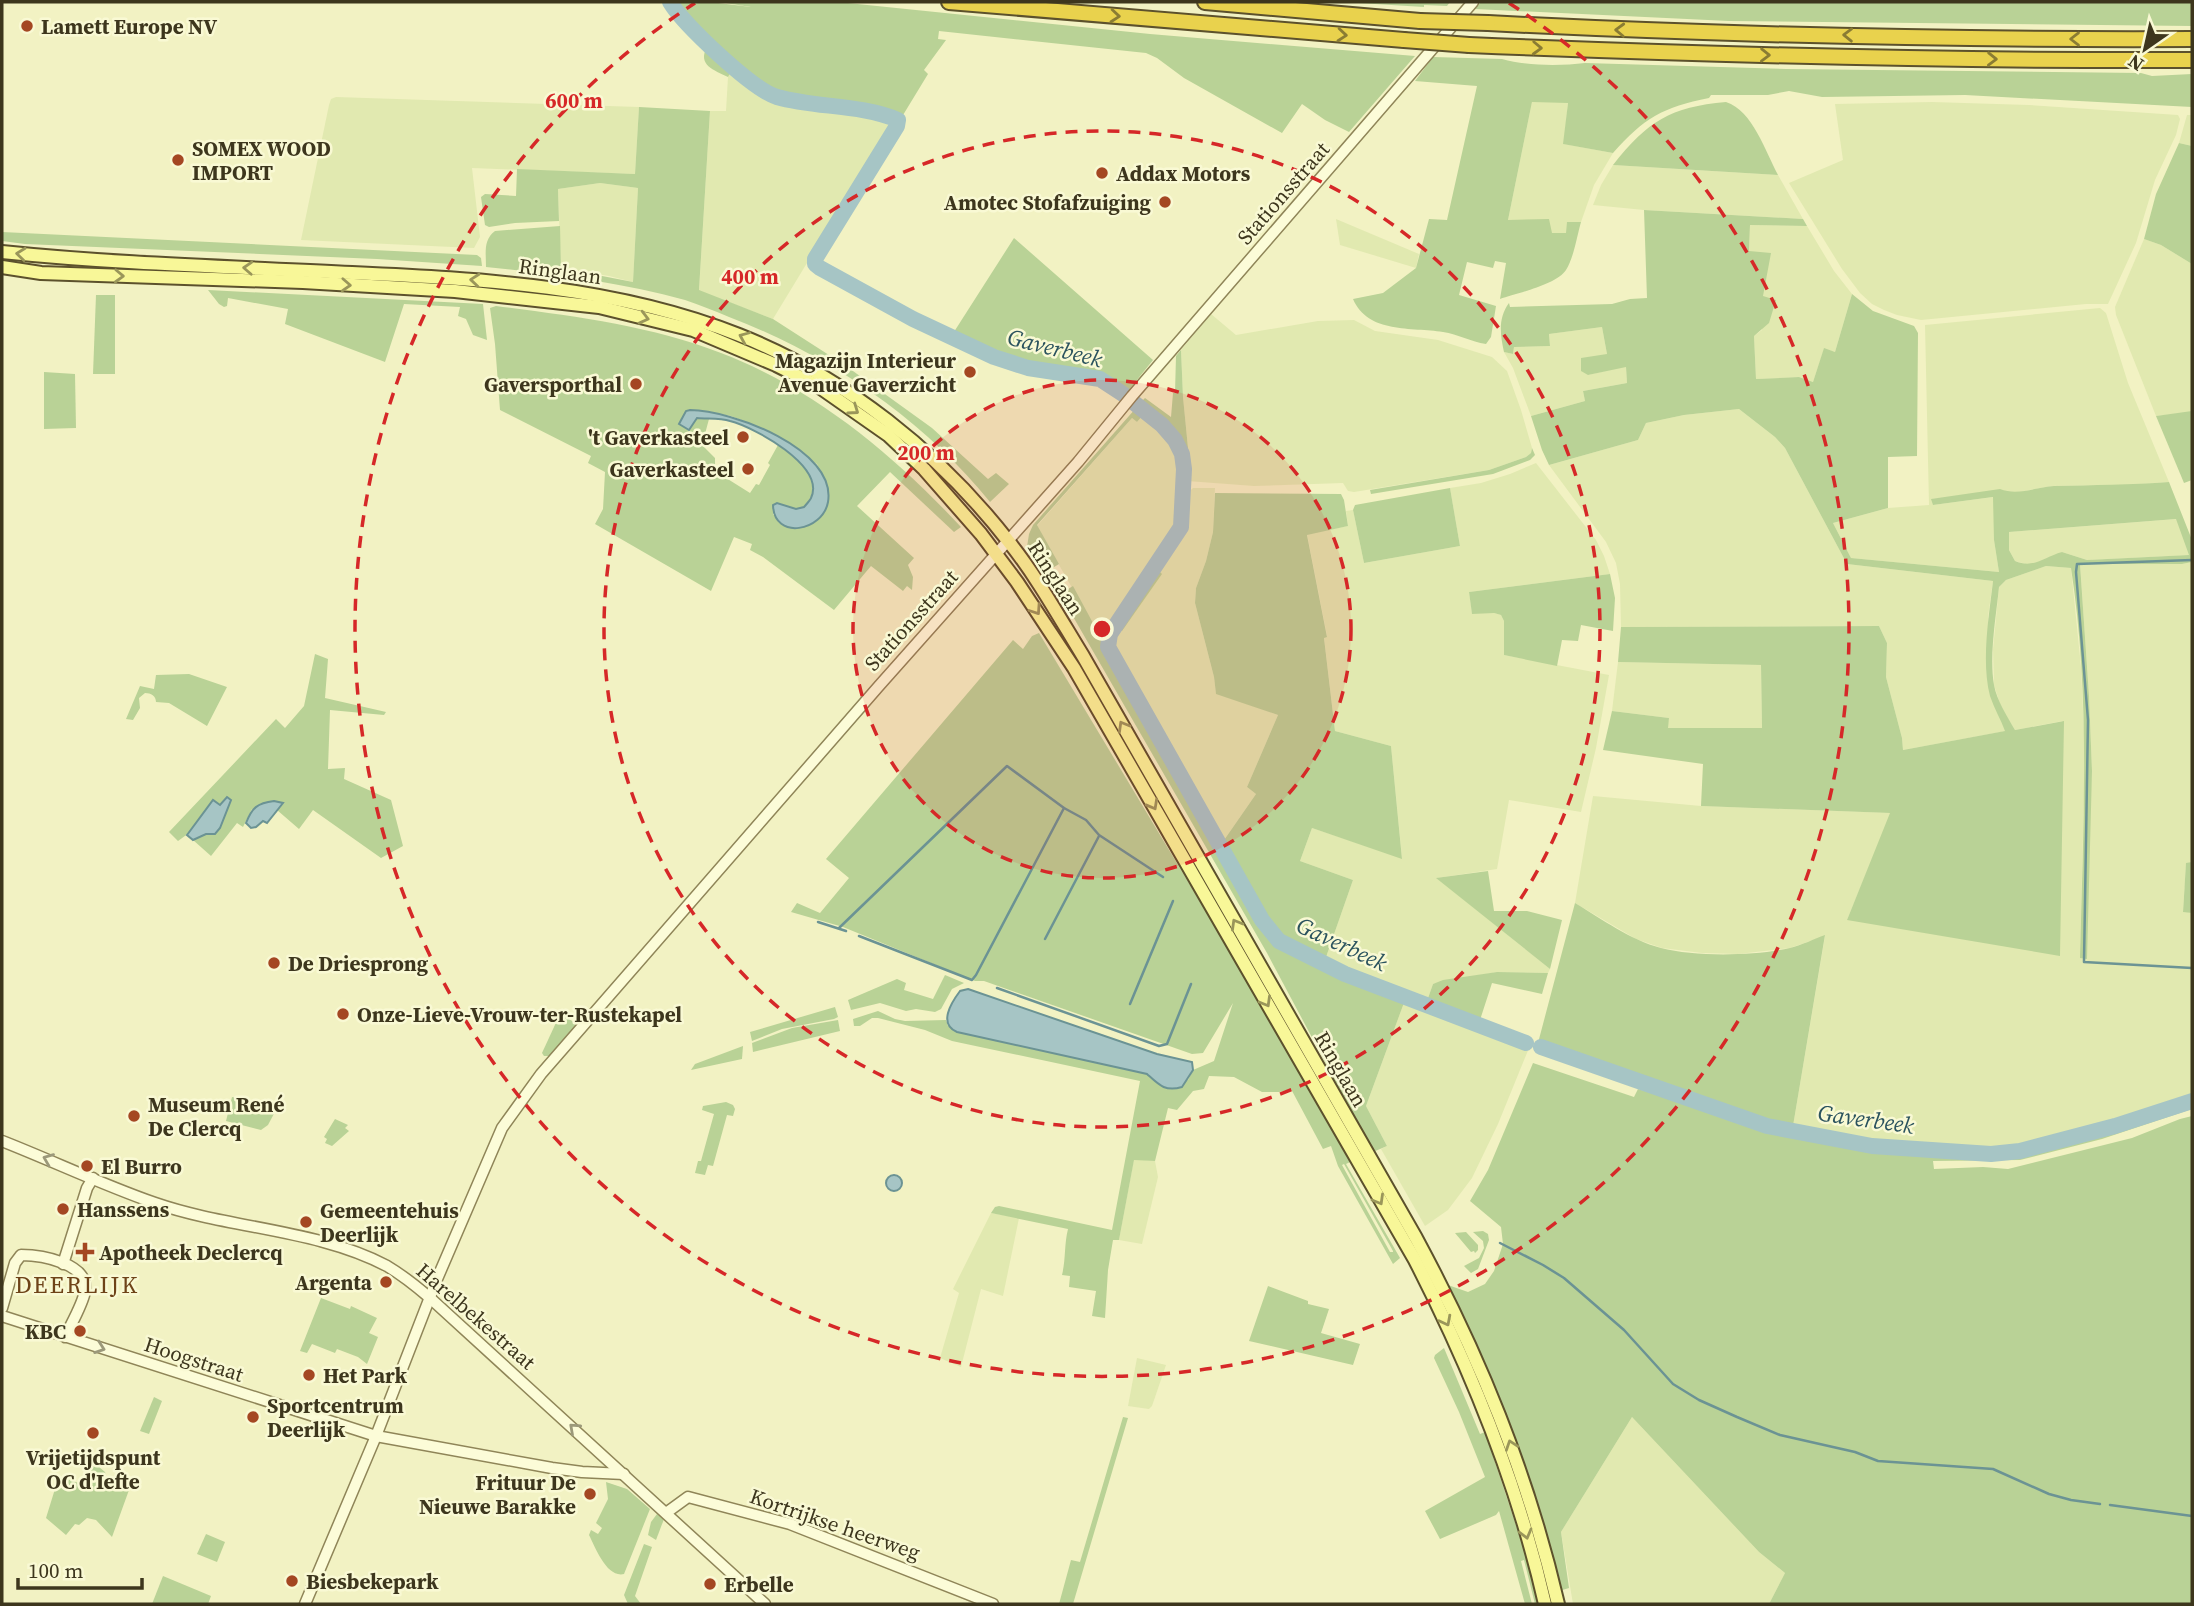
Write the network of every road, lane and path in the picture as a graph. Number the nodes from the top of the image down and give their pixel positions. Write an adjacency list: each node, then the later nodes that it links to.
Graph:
1 (949, 2): 5 (highway, one-way to 5, bridge)
2 (1205, 2): 4 (highway, one-way to 2, bridge)
3 (1474, 2): 8 (street, Stationsstraat)
4 (2192, 39)
5 (2192, 61)
6 (2, 252): 8 (main road, Ringlaan, one-way to 6)
7 (2, 267): 9 (main road, Ringlaan, one-way to 9)
8 (1009, 541): 9 (street, Stationsstraat); 24 (main road, Ringlaan, one-way to 8)
9 (996, 554): 13 (street, Stationsstraat); 23 (main road, Ringlaan, one-way to 23)
10 (2, 1141): 11 (street, Harelbekestraat, one-way to 10)
11 (93, 1178): 12 (street); 13 (street, Harelbekestraat)
12 (63, 1264): 14 (street); 16 (street)
13 (430, 1298): 17 (street, Stationsstraat); 18 (street, Harelbekestraat, one-way to 13)
14 (2, 1308)
15 (2, 1316): 16 (street, Hoogstraat)
16 (65, 1336): 17 (street, Hoogstraat, one-way to 17)
17 (376, 1436): 18 (street, Hoogstraat); 20 (street, Stationsstraat)
18 (624, 1474): 19 (street, Harelbekestraat)
19 (666, 1513): 21 (street, Harelbekestraat); 22 (street, Kortrijkse heerweg)
20 (305, 1604)
21 (765, 1604)
22 (993, 1604)
23 (1545, 1604)
24 (1558, 1604)

